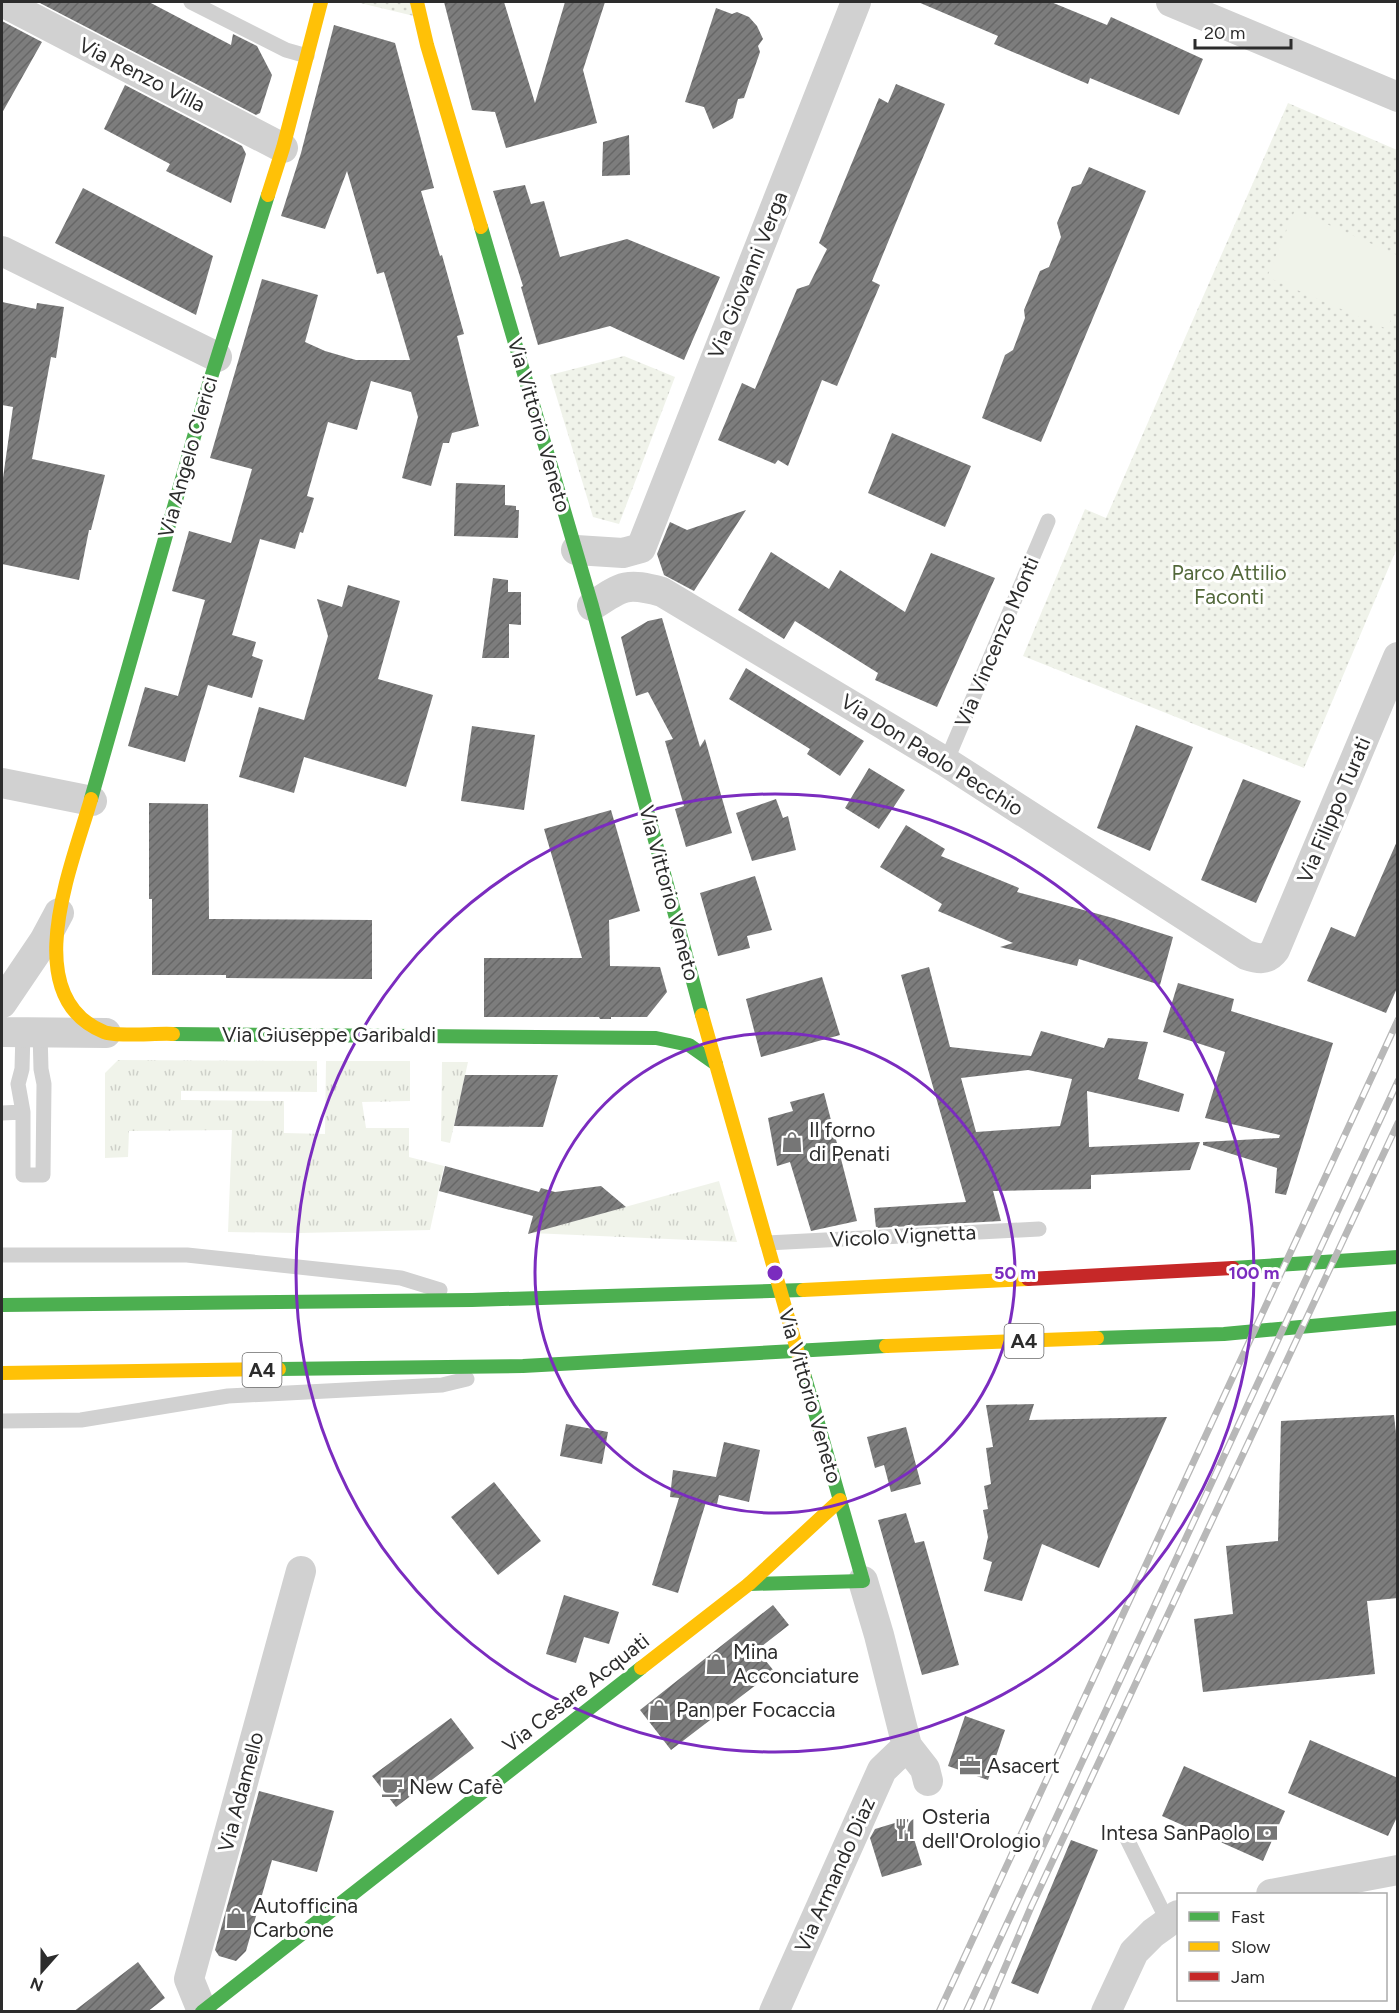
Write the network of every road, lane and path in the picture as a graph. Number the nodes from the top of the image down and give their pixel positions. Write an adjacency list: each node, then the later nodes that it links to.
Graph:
1 (2, 2): 9 (street, Via Renzo Villa)
2 (191, 2): 7 (lane)
3 (321, 2): 7 (main road, Via Angelo Clerici)
4 (417, 2): 14 (main road, Via Vittorio Veneto)
5 (856, 2): 13 (street, Via Giovanni Verga)
6 (1171, 2): 8 (street)
7 (307, 56): 9 (main road, Via Angelo Clerici)
8 (1398, 97)
9 (283, 148): 11 (main road, Via Angelo Clerici)
10 (2, 251): 11 (street)
11 (217, 357): 20 (main road, Via Angelo Clerici)
12 (1048, 521): 18 (lane, Via Vincenzo Monti)
13 (641, 548): 14 (street); 15 (street)
14 (576, 550): 16 (main road, Via Vittorio Veneto)
15 (662, 592): 16 (street, Via Don Paolo Pecchio); 18 (street, Via Don Paolo Pecchio)
16 (592, 606): 23 (main road, Via Vittorio Veneto)
17 (1398, 657): 22 (street, Via Filippo Turati)
18 (946, 762): 22 (street, Via Don Paolo Pecchio)
19 (2, 783): 20 (street)
20 (92, 801): 21 (main road, Via Angelo Clerici)
21 (59, 913): 25 (street, Via Angelo Clerici); 28 (main road, Via Angelo Clerici)
22 (1265, 959)
23 (691, 977): 24 (main road); 30 (main road, Via Vittorio Veneto)
24 (686, 999)
25 (2, 1003)
26 (672, 1027): 29 (main road)
27 (21, 1032): 28 (street, Via Giuseppe Garibaldi); 31 (lane); 31 (lane)
28 (106, 1033): 29 (main road, Via Giuseppe Garibaldi)
29 (656, 1038): 30 (main road, Via Giuseppe Garibaldi)
30 (716, 1064): 34 (main road, Via Vittorio Veneto)
31 (22, 1112): 32 (lane)
32 (2, 1113)
33 (1039, 1229): 34 (lane, Vicolo Vignetta)
34 (767, 1243): 43 (main road, Via Vittorio Veneto)
35 (2, 1255): 37 (lane)
36 (1398, 1257): 37 (main road)
37 (472, 1300): 38 (main road)
38 (2, 1305)
39 (1398, 1318): 40 (main road, A4)
40 (523, 1366): 41 (main road, A4); 42 (lane)
41 (2, 1373)
42 (2, 1421)
43 (840, 1500): 45 (main road, Via Vittorio Veneto); 46 (main road, Via Cesare Acquati)
44 (301, 1571): 53 (street, Via Adamello)
45 (863, 1581): 46 (main road); 47 (street, Via Vittorio Veneto)
46 (749, 1584): 53 (main road, Via Cesare Acquati)
47 (907, 1746): 48 (street, Via Vittorio Veneto); 54 (street, Via Armando Diaz)
48 (928, 1781)
49 (1127, 1839): 52 (lane)
50 (1398, 1870): 51 (street)
51 (1276, 1893)
52 (1174, 1919): 55 (street)
53 (202, 2011)
54 (774, 2012)
55 (1106, 2012)

